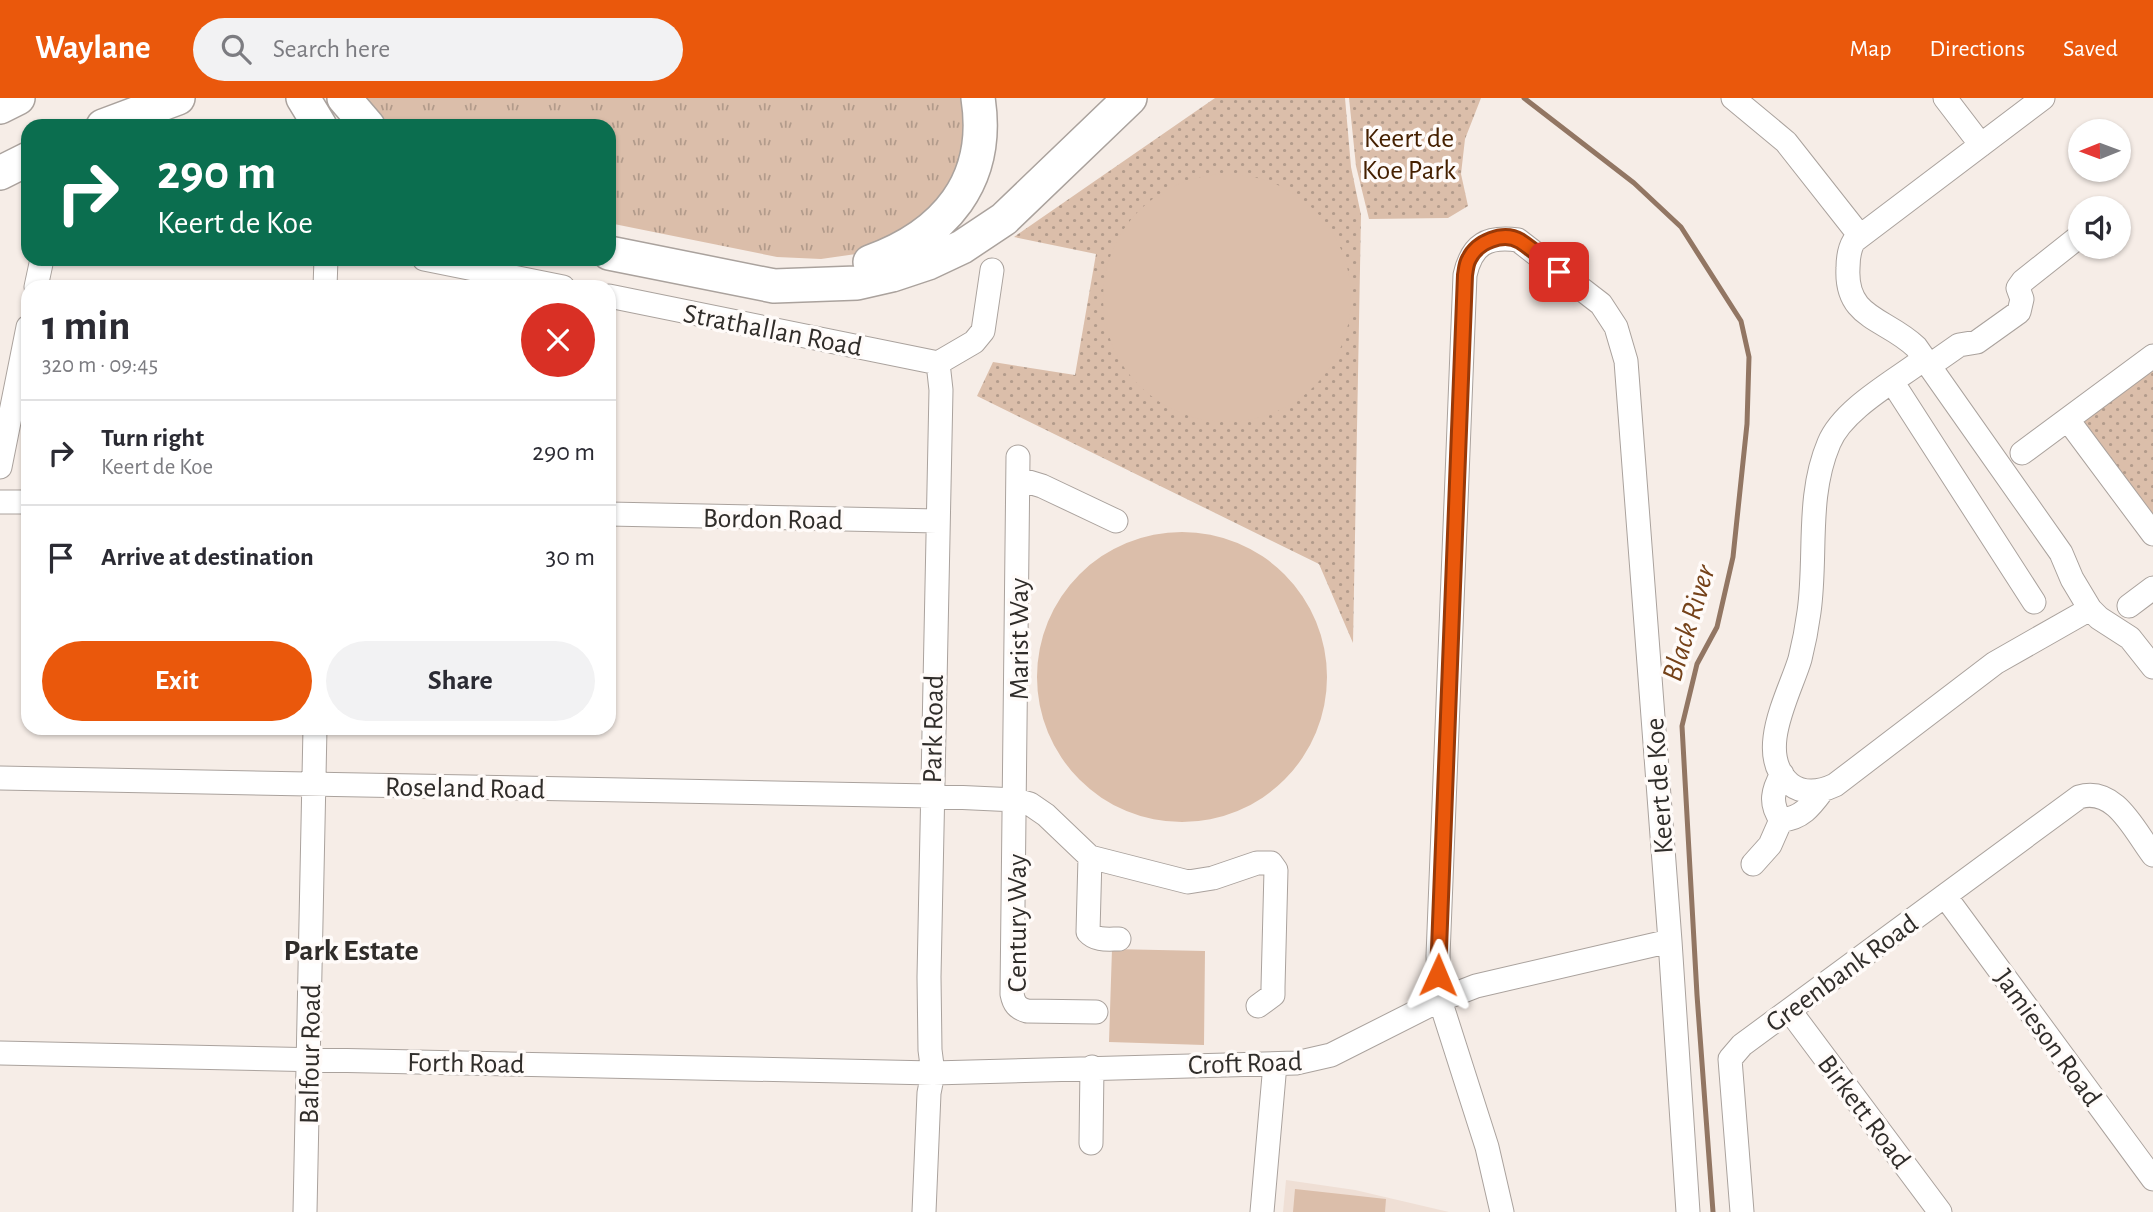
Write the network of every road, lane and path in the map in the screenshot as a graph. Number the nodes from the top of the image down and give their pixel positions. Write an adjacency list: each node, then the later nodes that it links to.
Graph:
1 (18, 98): 10 (highway)
2 (178, 98): 11 (highway)
3 (303, 98): 12 (highway)
4 (344, 98): 13 (highway)
5 (978, 98): 17 (highway)
6 (1130, 98): 20 (highway)
7 (1733, 98): 18 (street)
8 (1945, 98): 14 (street)
9 (2043, 98): 14 (street)
10 (0, 107)
11 (122, 119)
12 (316, 119)
13 (362, 119)
14 (1980, 145): 18 (street)
15 (21, 162): 16 (highway)
16 (0, 173)
17 (616, 235)
18 (1860, 236): 27 (street)
19 (2068, 245): 27 (street)
20 (616, 254)
21 (459, 266): 23 (street)
22 (992, 270): 28 (street)
23 (528, 280)
24 (616, 297): 28 (street, Strathallan Road)
25 (2153, 356): 30 (street)
26 (21, 362): 32 (street)
27 (1926, 362): 29 (street); 42 (street)
28 (938, 363): 36 (street, Park Road)
29 (1893, 383): 40 (street); 45 (street)
30 (2068, 420): 31 (street); 38 (street)
31 (2022, 453)
32 (0, 467)
33 (0, 502): 34 (street)
34 (21, 502)
35 (616, 514): 36 (street, Bordon Road)
36 (937, 521): 49 (street, Park Road)
37 (1116, 522): 50 (street, Marist Way)
38 (2153, 534)
39 (2153, 588): 41 (street)
40 (2034, 602)
41 (2129, 606)
42 (2090, 609): 43 (street); 48 (street)
43 (2153, 667)
44 (315, 735): 47 (street, Balfour Road)
45 (1782, 774): 48 (street); 51 (street)
46 (0, 778): 47 (street, Roseland Road)
47 (314, 784): 49 (street, Roseland Road); 63 (street, Balfour Road)
48 (1822, 791): 51 (street)
49 (931, 796): 50 (street, Roseland Road); 66 (street, Park Road)
50 (1016, 800): 53 (street); 61 (street, Century Way)
51 (1781, 820): 54 (street)
52 (2153, 855): 55 (street, Greenbank Road)
53 (1090, 857): 56 (street); 59 (street)
54 (1753, 864)
55 (1945, 896): 60 (street, Greenbank Road); 68 (street, Jamieson Road)
56 (1119, 939)
57 (1670, 941): 58 (street, Croft Road); 58 (street, Keert de Koe); 73 (street, Keert de Koe)
58 (1440, 1000): 64 (street, Croft Road); 72 (street)
59 (1258, 1006)
60 (1790, 1011): 74 (street, Greenbank Road); 75 (street, Birkett Road)
61 (1096, 1012)
62 (0, 1053): 63 (street, Forth Road)
63 (309, 1058): 66 (street, Forth Road); 69 (street, Balfour Road)
64 (1275, 1064): 65 (street, Croft Road); 71 (street)
65 (1092, 1067): 66 (street, Croft Road); 67 (street)
66 (933, 1073): 70 (street, Park Road)
67 (1091, 1143)
68 (2153, 1179)
69 (305, 1212)
70 (924, 1212)
71 (1262, 1212)
72 (1502, 1212)
73 (1688, 1212)
74 (1742, 1212)
75 (1940, 1212)

